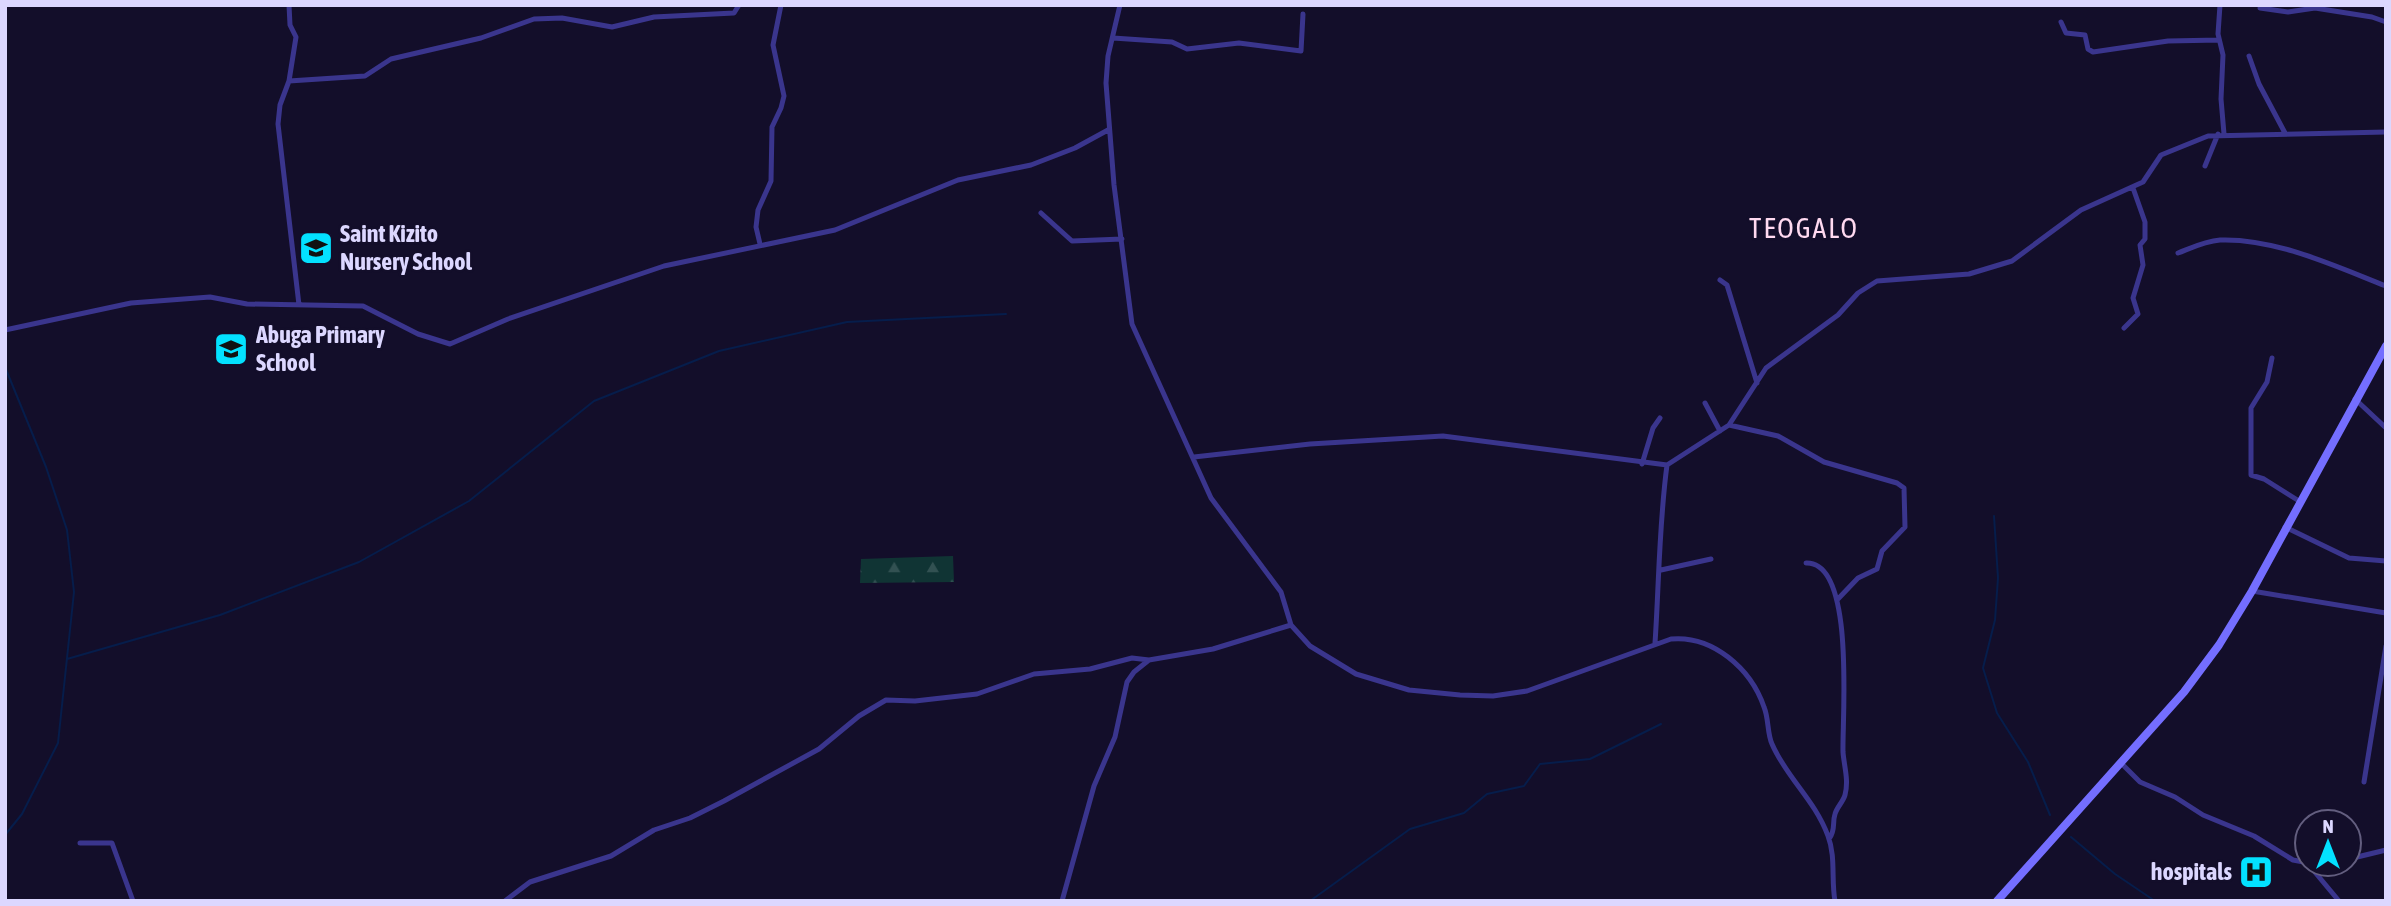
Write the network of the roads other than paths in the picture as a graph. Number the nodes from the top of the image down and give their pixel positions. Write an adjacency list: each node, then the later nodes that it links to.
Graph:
1 (289, 5): 13 (street)
2 (739, 5): 13 (street)
3 (780, 5): 22 (street)
4 (1120, 5): 10 (street)
5 (2220, 5): 11 (street)
6 (2260, 8): 9 (street)
7 (1303, 14): 10 (street)
8 (2061, 22): 11 (street)
9 (2386, 22)
10 (1113, 38): 14 (street)
11 (2219, 40): 17 (street)
12 (2249, 56): 16 (street)
13 (289, 80): 26 (street)
14 (1108, 130): 21 (street); 22 (street)
15 (2386, 132): 16 (street)
16 (2285, 133): 17 (street)
17 (2221, 134): 18 (street); 19 (street)
18 (2205, 166)
19 (2133, 188): 27 (street); 31 (street)
20 (1041, 213): 21 (street)
21 (1122, 239): 38 (street)
22 (760, 244): 26 (street)
23 (2178, 253): 25 (street)
24 (1720, 280): 31 (street)
25 (2386, 286)
26 (299, 305): 28 (street)
27 (2124, 328)
28 (5, 330)
29 (2386, 346): 32 (main road)
30 (2272, 358): 41 (street)
31 (1757, 383): 35 (street)
32 (2355, 399): 36 (street); 41 (main road)
33 (1705, 403): 37 (street)
34 (1660, 418): 39 (street)
35 (1729, 425): 37 (street); 48 (street)
36 (2386, 428)
37 (1720, 431): 40 (street)
38 (1194, 457): 39 (street); 50 (street)
39 (1642, 464): 40 (street)
40 (1667, 465): 46 (street)
41 (2299, 501): 42 (main road)
42 (2285, 527): 44 (street); 47 (main road)
43 (1711, 559): 46 (street)
44 (2386, 561)
45 (1806, 563): 48 (street)
46 (1661, 570): 51 (street)
47 (2252, 591): 49 (street); 54 (main road)
48 (1837, 600): 56 (street)
49 (2386, 613)
50 (1291, 625): 51 (street); 53 (street)
51 (1655, 643): 56 (street)
52 (2386, 646): 55 (street)
53 (1149, 660): 63 (street); 64 (street)
54 (2121, 763): 60 (street); 66 (main road)
55 (2364, 782)
56 (1829, 839): 65 (street)
57 (80, 843): 62 (street)
58 (2386, 850): 59 (street)
59 (2363, 856)
60 (2293, 860)
61 (2322, 878): 67 (street)
62 (133, 901)
63 (505, 901)
64 (1062, 901)
65 (1835, 901)
66 (1997, 901)
67 (2339, 901)

